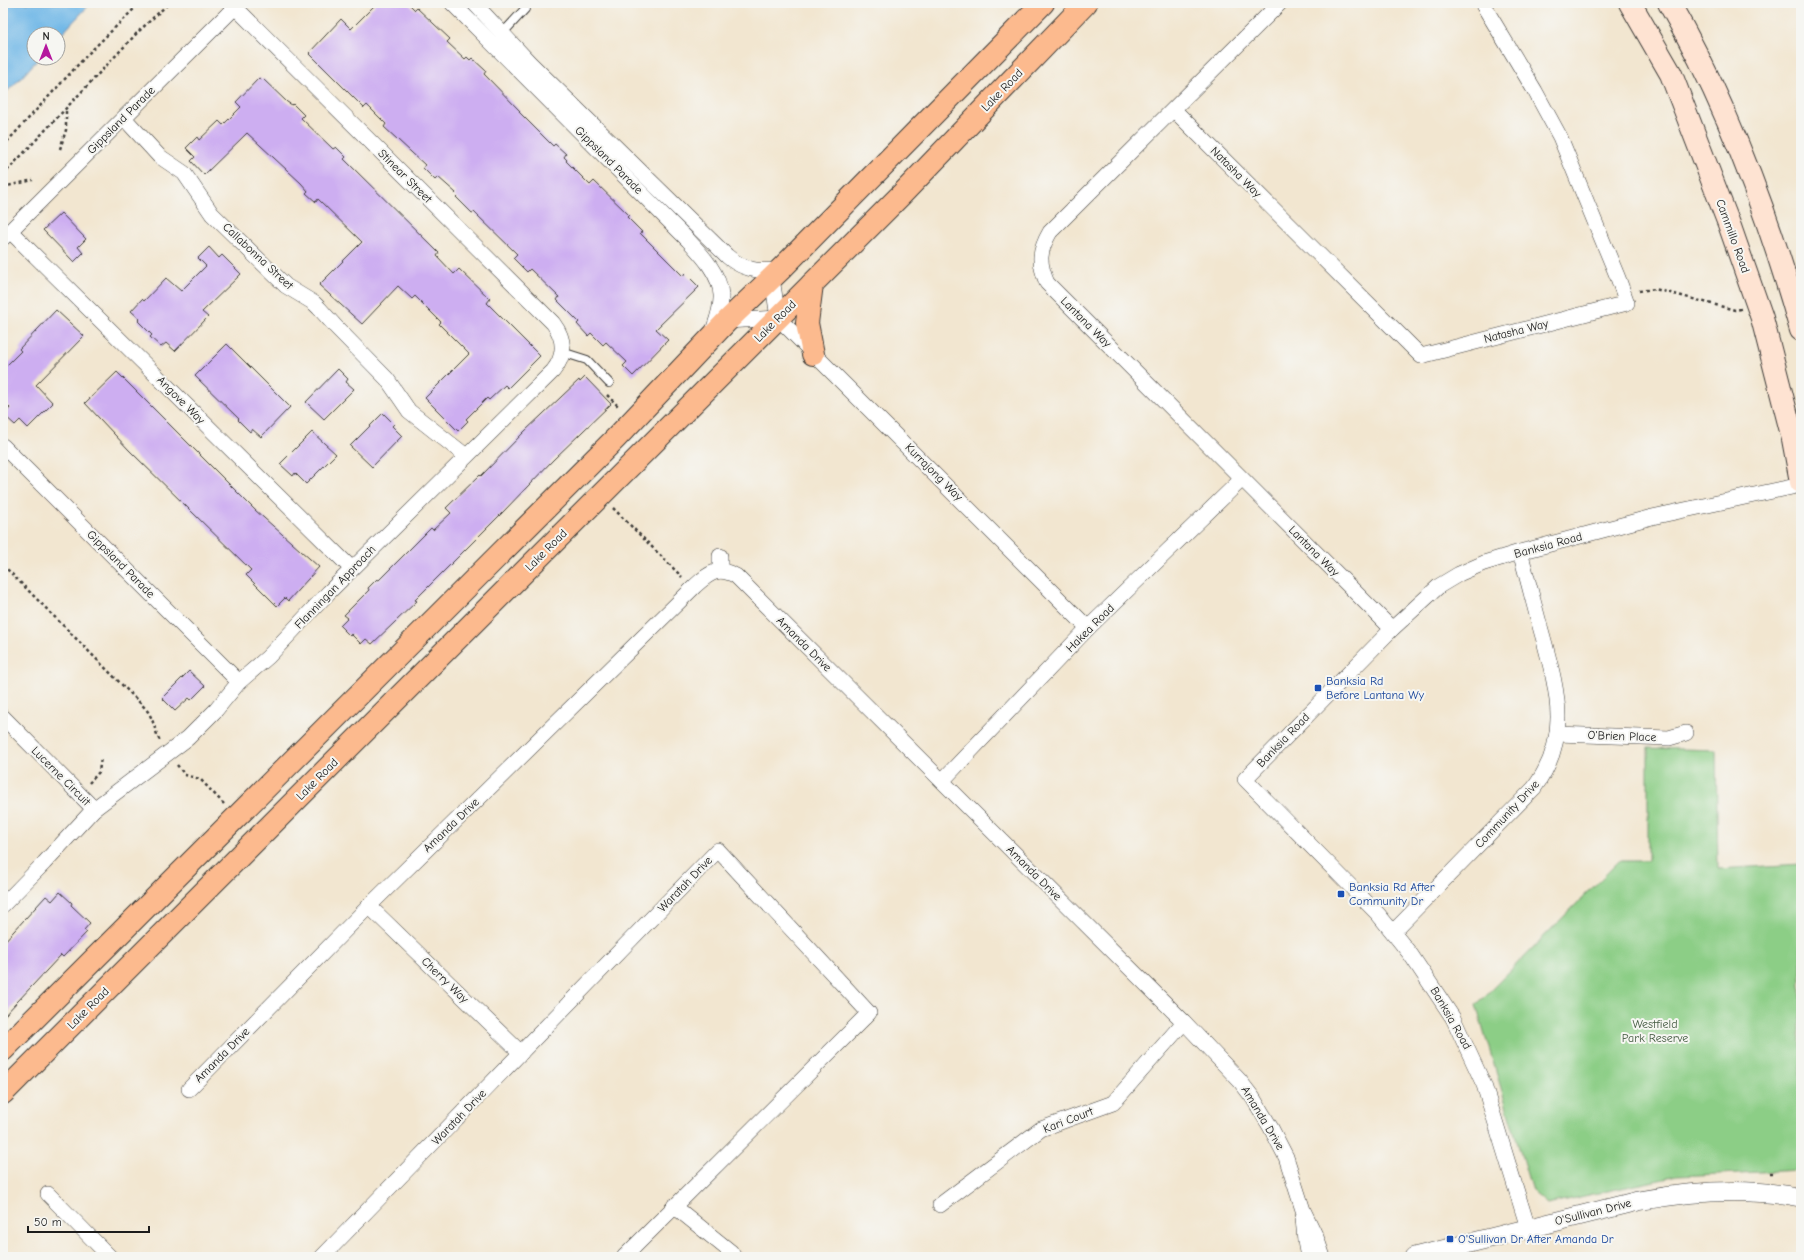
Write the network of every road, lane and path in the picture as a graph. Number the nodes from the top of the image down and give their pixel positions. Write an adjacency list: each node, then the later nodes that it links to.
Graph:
1 (140, 3): 17 (path)
2 (169, 3): 14 (path)
3 (452, 3): 13 (street, Gippsland Parade)
4 (474, 3): 13 (street, Gippsland Parade)
5 (1043, 3): 23 (main road)
6 (1086, 3): 24 (main road, Lake Road)
7 (1280, 3): 15 (street, Lantana Way)
8 (1482, 3): 25 (street)
9 (1630, 3): 39 (main road, Cammillo Road)
10 (1669, 3): 29 (main road)
11 (237, 5): 16 (street, Gippsland Parade); 31 (street, Stinear Street)
12 (525, 9): 13 (lane)
13 (498, 38): 23 (street, Gippsland Parade); 30 (street, Gippsland Parade)
14 (66, 108): 18 (path); 19 (path)
15 (1174, 110): 25 (street, Natasha Way); 38 (street, Lantana Way)
16 (124, 118): 22 (street, Gippsland Parade); 37 (street, Callabonna Street)
17 (3, 146)
18 (60, 149)
19 (3, 175)
20 (33, 180): 21 (path)
21 (3, 187)
22 (6, 234): 44 (street, Angove Way)
23 (777, 274): 27 (street); 28 (main road)
24 (812, 284): 27 (main road, Lake Road); 32 (main road)
25 (1624, 295): 26 (path)
26 (1744, 308)
27 (778, 318): 28 (street); 32 (street, Kurrajong Way); 66 (main road, Lake Road)
28 (727, 320): 30 (main road)
29 (1801, 330)
30 (712, 337): 63 (main road)
31 (562, 352): 33 (lane); 37 (street, Flanningan Approach)
32 (813, 354): 46 (street, Kurrajong Way)
33 (609, 383)
34 (606, 393): 35 (path)
35 (623, 411)
36 (3, 446): 48 (street, Gippsland Parade)
37 (466, 456): 44 (street, Flanningan Approach)
38 (1242, 479): 46 (street, Hakea Road); 47 (street, Lantana Way)
39 (1801, 482)
40 (1801, 485): 42 (street, Banksia Road)
41 (609, 504): 45 (path)
42 (1520, 552): 47 (street, Banksia Road); 51 (street, Community Drive)
43 (3, 565): 52 (path)
44 (352, 569): 48 (street, Flanningan Approach)
45 (685, 580)
46 (1088, 628): 55 (street, Hakea Road)
47 (1392, 629): 61 (street, Banksia Road)
48 (239, 682): 58 (street, Flanningan Approach)
49 (3, 717): 58 (street, Lucerne Circuit)
50 (1686, 733): 51 (street, O'Brien Place)
51 (1557, 734): 61 (street, Community Drive)
52 (164, 746)
53 (100, 757): 56 (path)
54 (175, 762): 57 (path)
55 (942, 781): 60 (street, Amanda Drive); 62 (street, Amanda Drive)
56 (86, 786)
57 (227, 807)
58 (94, 809): 59 (street, Lucerne Circuit)
59 (3, 905)
60 (369, 906): 64 (street, Cherry Way); 65 (street, Amanda Drive)
61 (1393, 932): 74 (street, Banksia Road)
62 (1184, 1022): 71 (street, Kari Court); 73 (street, Amanda Drive)
63 (3, 1050)
64 (521, 1053): 72 (street, Waratah Drive); 76 (street, Waratah Drive)
65 (189, 1089)
66 (3, 1094)
67 (1801, 1186): 68 (street, O'Sullivan Drive)
68 (1776, 1192): 70 (street, O'Sullivan Drive); 74 (street, O'Sullivan Drive)
69 (48, 1194): 75 (street)
70 (1801, 1198)
71 (940, 1205)
72 (674, 1206): 77 (street, Waratah Drive); 78 (street)
73 (1303, 1210): 79 (street, Amanda Drive); 80 (street, Amanda Drive)
74 (1528, 1228): 81 (street, O'Sullivan Drive)
75 (110, 1257)
76 (322, 1257)
77 (624, 1257)
78 (734, 1257)
79 (1308, 1257)
80 (1323, 1257)
81 (1414, 1257)

